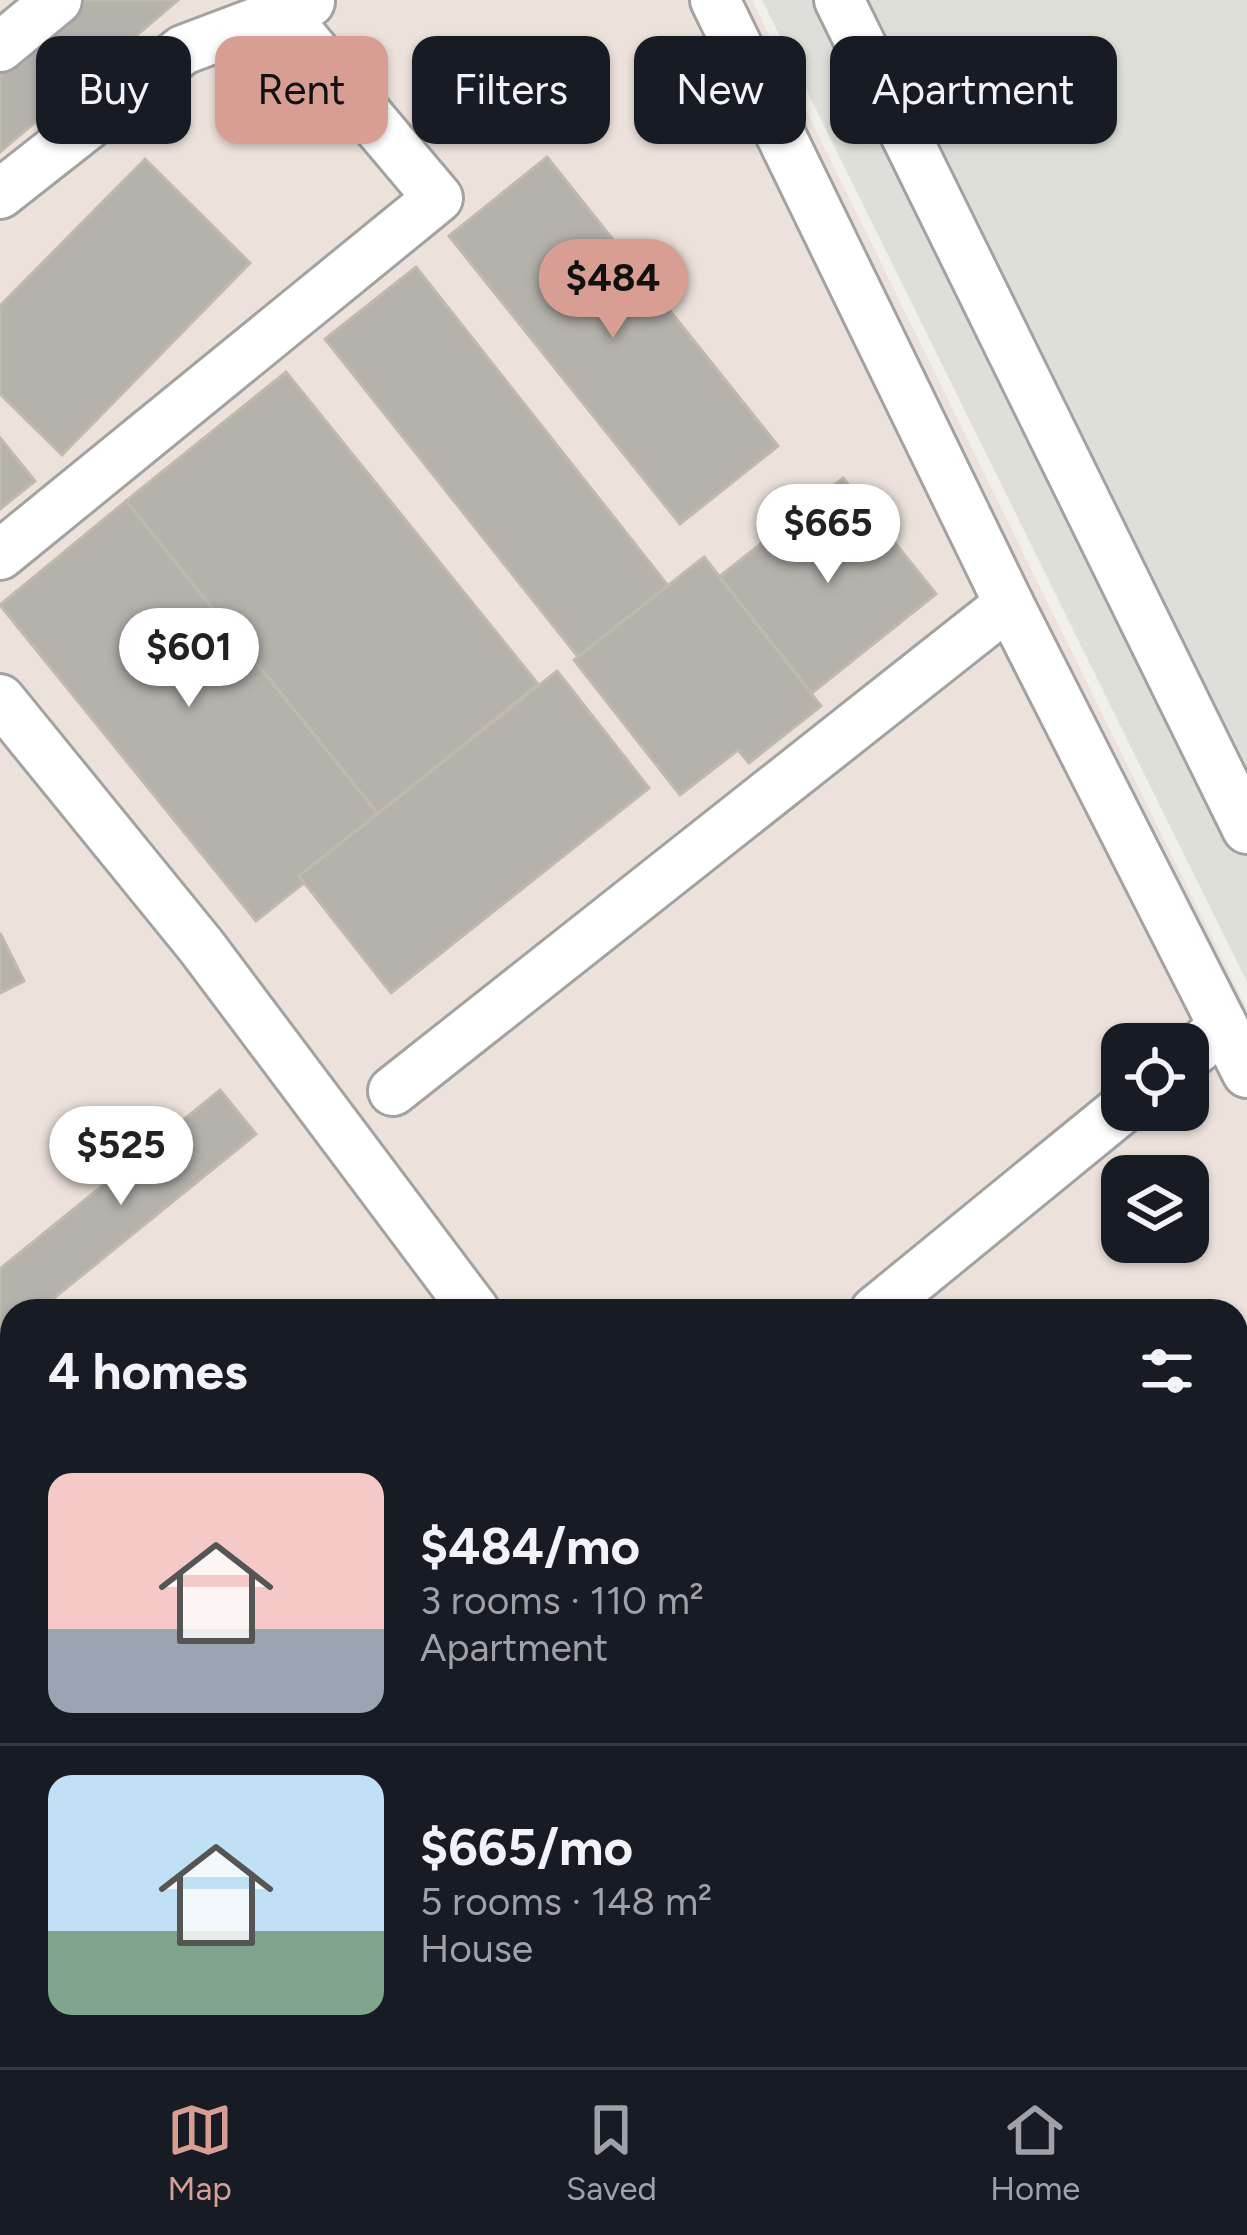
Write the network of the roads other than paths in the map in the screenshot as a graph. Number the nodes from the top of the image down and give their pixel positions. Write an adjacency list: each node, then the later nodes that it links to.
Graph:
1 (57, 0): 5 (lane)
2 (715, 0): 8 (lane)
3 (839, 0): 10 (lane)
4 (298, 6): 6 (lane); 7 (lane)
5 (0, 47)
6 (0, 194)
7 (0, 555)
8 (1010, 604): 11 (lane); 14 (lane)
9 (0, 699): 16 (lane)
10 (1247, 829)
11 (1198, 1023)
12 (1209, 1043): 13 (lane)
13 (1247, 1073)
14 (393, 1091)
15 (1101, 1126): 17 (lane)
16 (466, 1299)
17 (890, 1299)

